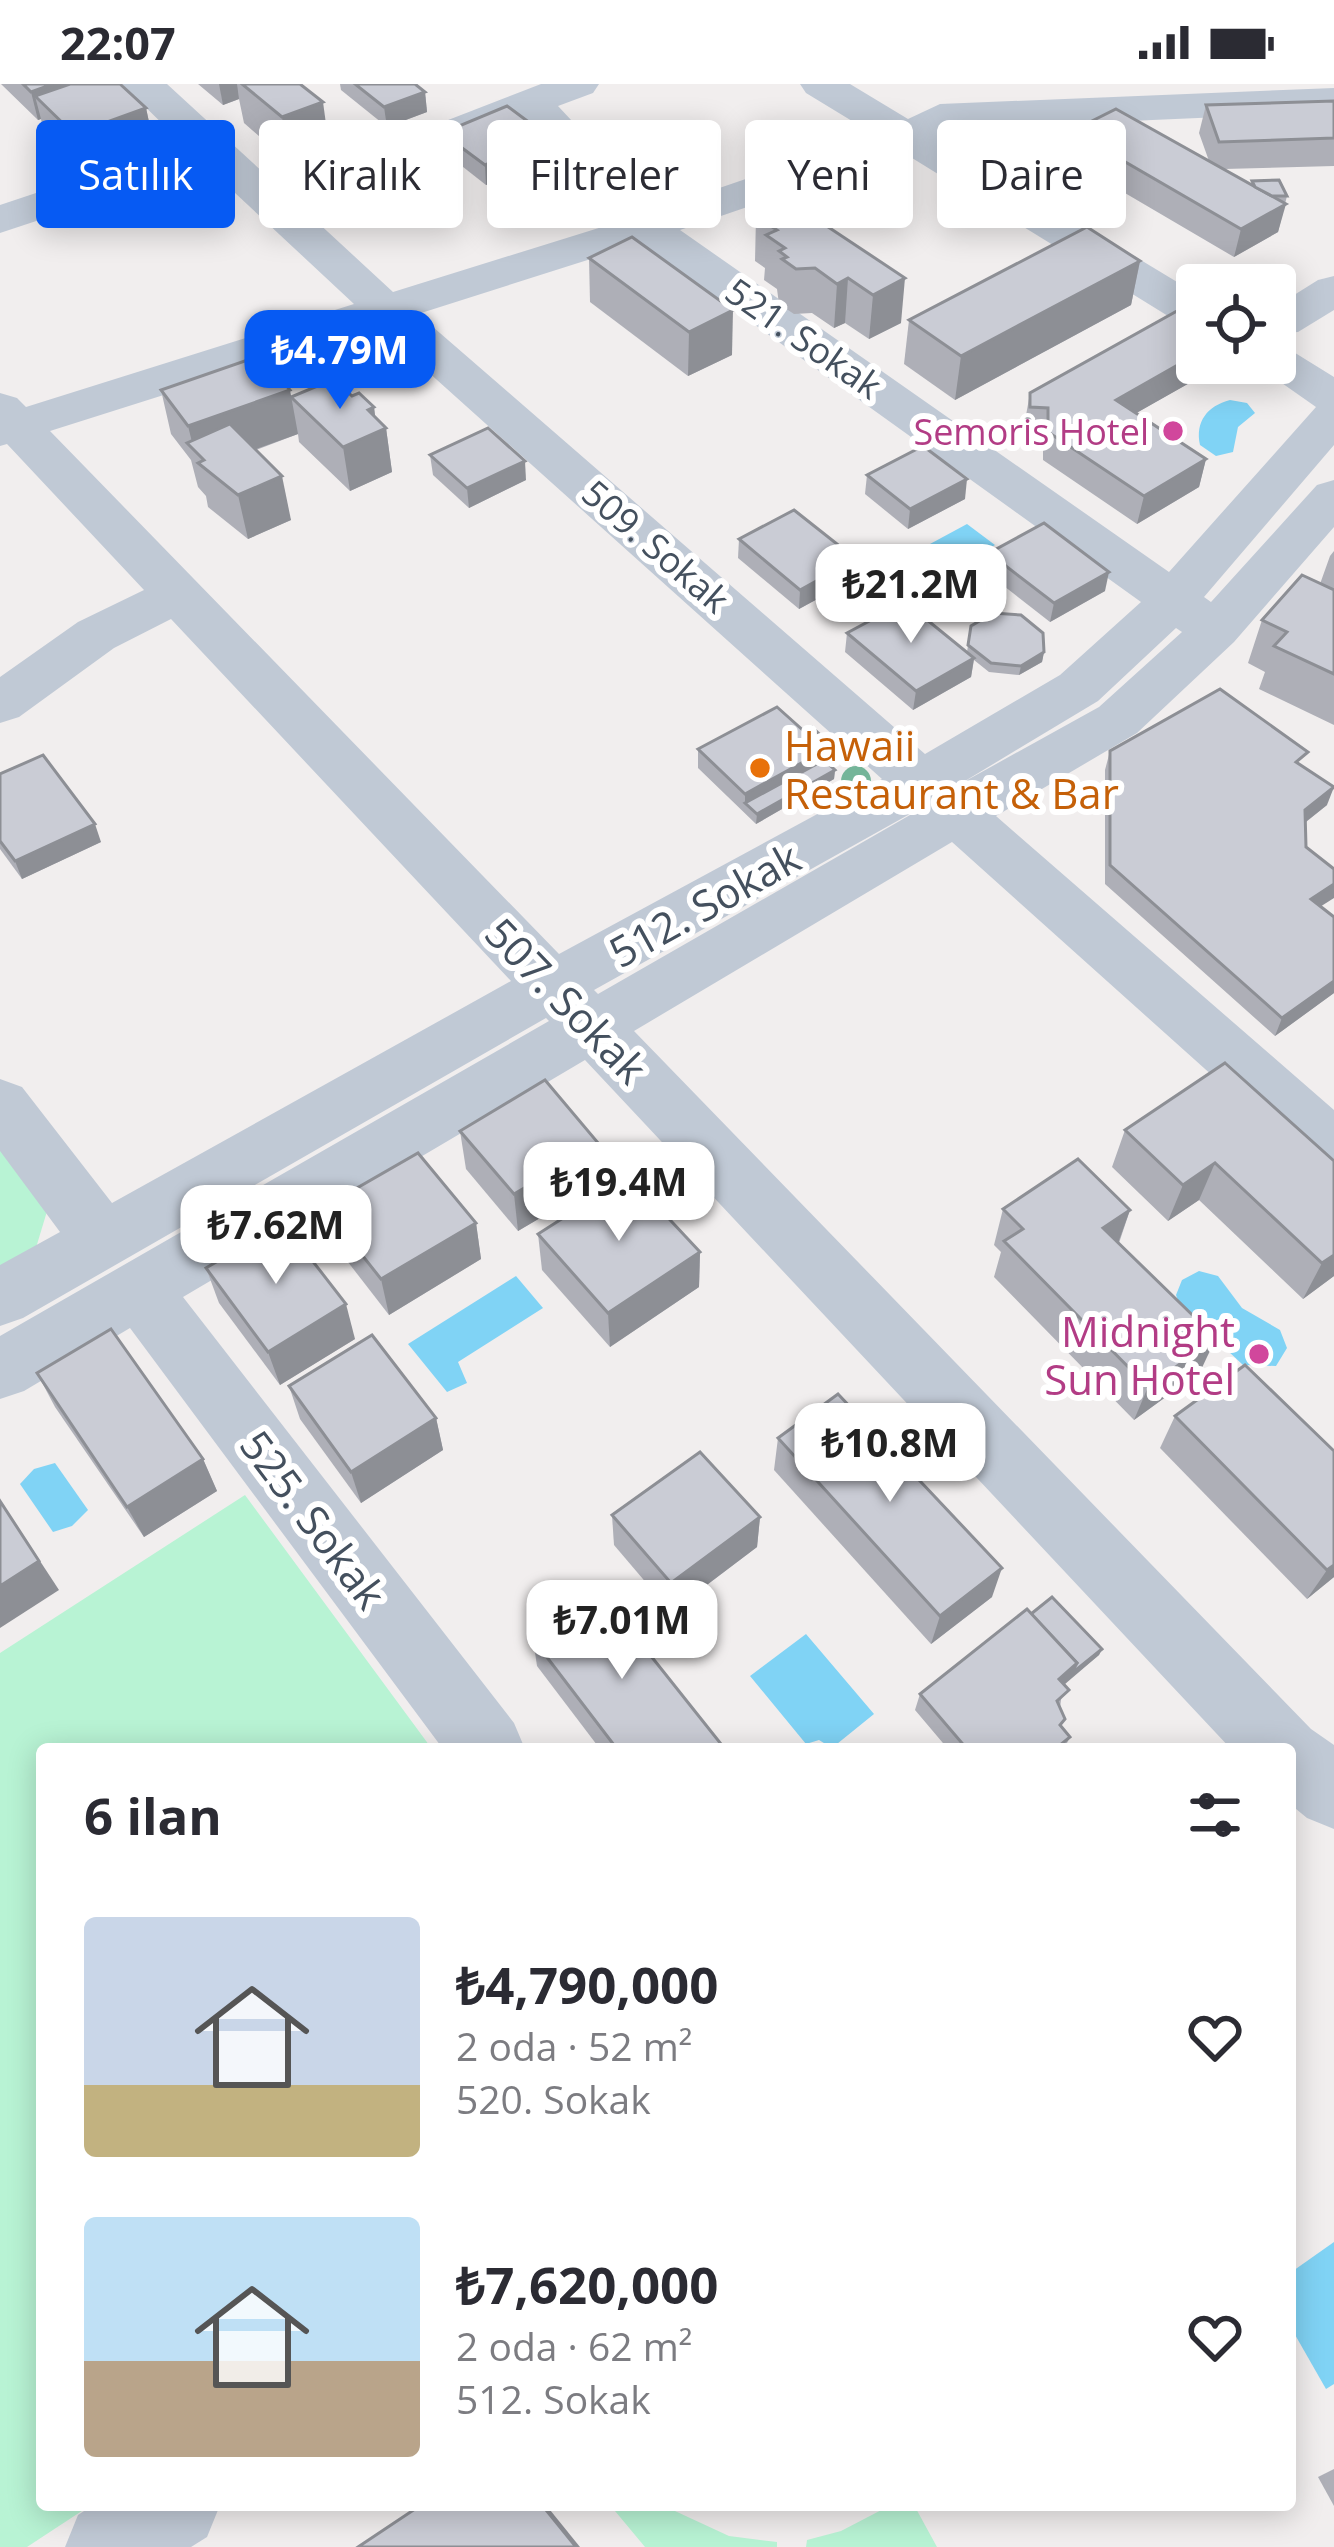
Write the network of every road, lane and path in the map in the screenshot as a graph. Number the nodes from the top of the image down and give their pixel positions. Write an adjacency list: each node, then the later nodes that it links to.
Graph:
1 (143, 84): 7 (street, 509. Sokak)
2 (578, 84): 6 (street)
3 (821, 84): 9 (street)
4 (886, 84): 9 (street)
5 (1334, 100): 9 (street)
6 (532, 103): 8 (street, 521. Sokak); 10 (street)
7 (182, 120)
8 (548, 120)
9 (923, 127): 13 (street); 19 (street); 21 (street)
10 (463, 130)
11 (235, 168): 12 (street, 509. Sokak)
12 (259, 190)
13 (721, 200)
14 (36, 208): 15 (street)
15 (0, 220)
16 (300, 228): 22 (street, 509. Sokak)
17 (643, 228): 22 (street)
18 (647, 228): 32 (street, 521. Sokak)
19 (1181, 264)
20 (1334, 290): 23 (street)
21 (1176, 300)
22 (386, 309): 29 (street); 34 (street, 509. Sokak)
23 (1296, 319)
24 (1296, 340): 25 (street)
25 (1334, 353)
26 (1296, 355): 27 (street)
27 (1334, 397)
28 (1334, 416): 32 (street, 512. Sokak)
29 (6, 421): 31 (street, 507. Sokak)
30 (1334, 496): 32 (street, 512. Sokak)
31 (179, 594): 33 (street); 35 (street, 507. Sokak)
32 (1195, 616): 34 (street, 512. Sokak)
33 (0, 704)
34 (940, 797): 35 (street, 512. Sokak); 37 (street, 509. Sokak)
35 (573, 1007): 38 (street, 512. Sokak); 42 (street, 507. Sokak)
36 (0, 1103): 38 (street, 525. Sokak)
37 (1333, 1144)
38 (121, 1264): 39 (street, 512. Sokak); 40 (street, 512. Sokak); 41 (street, 525. Sokak)
39 (0, 1298)
40 (0, 1370)
41 (483, 1743)
42 (1282, 1743)
43 (167, 2511): 44 (street)
44 (110, 2547)

